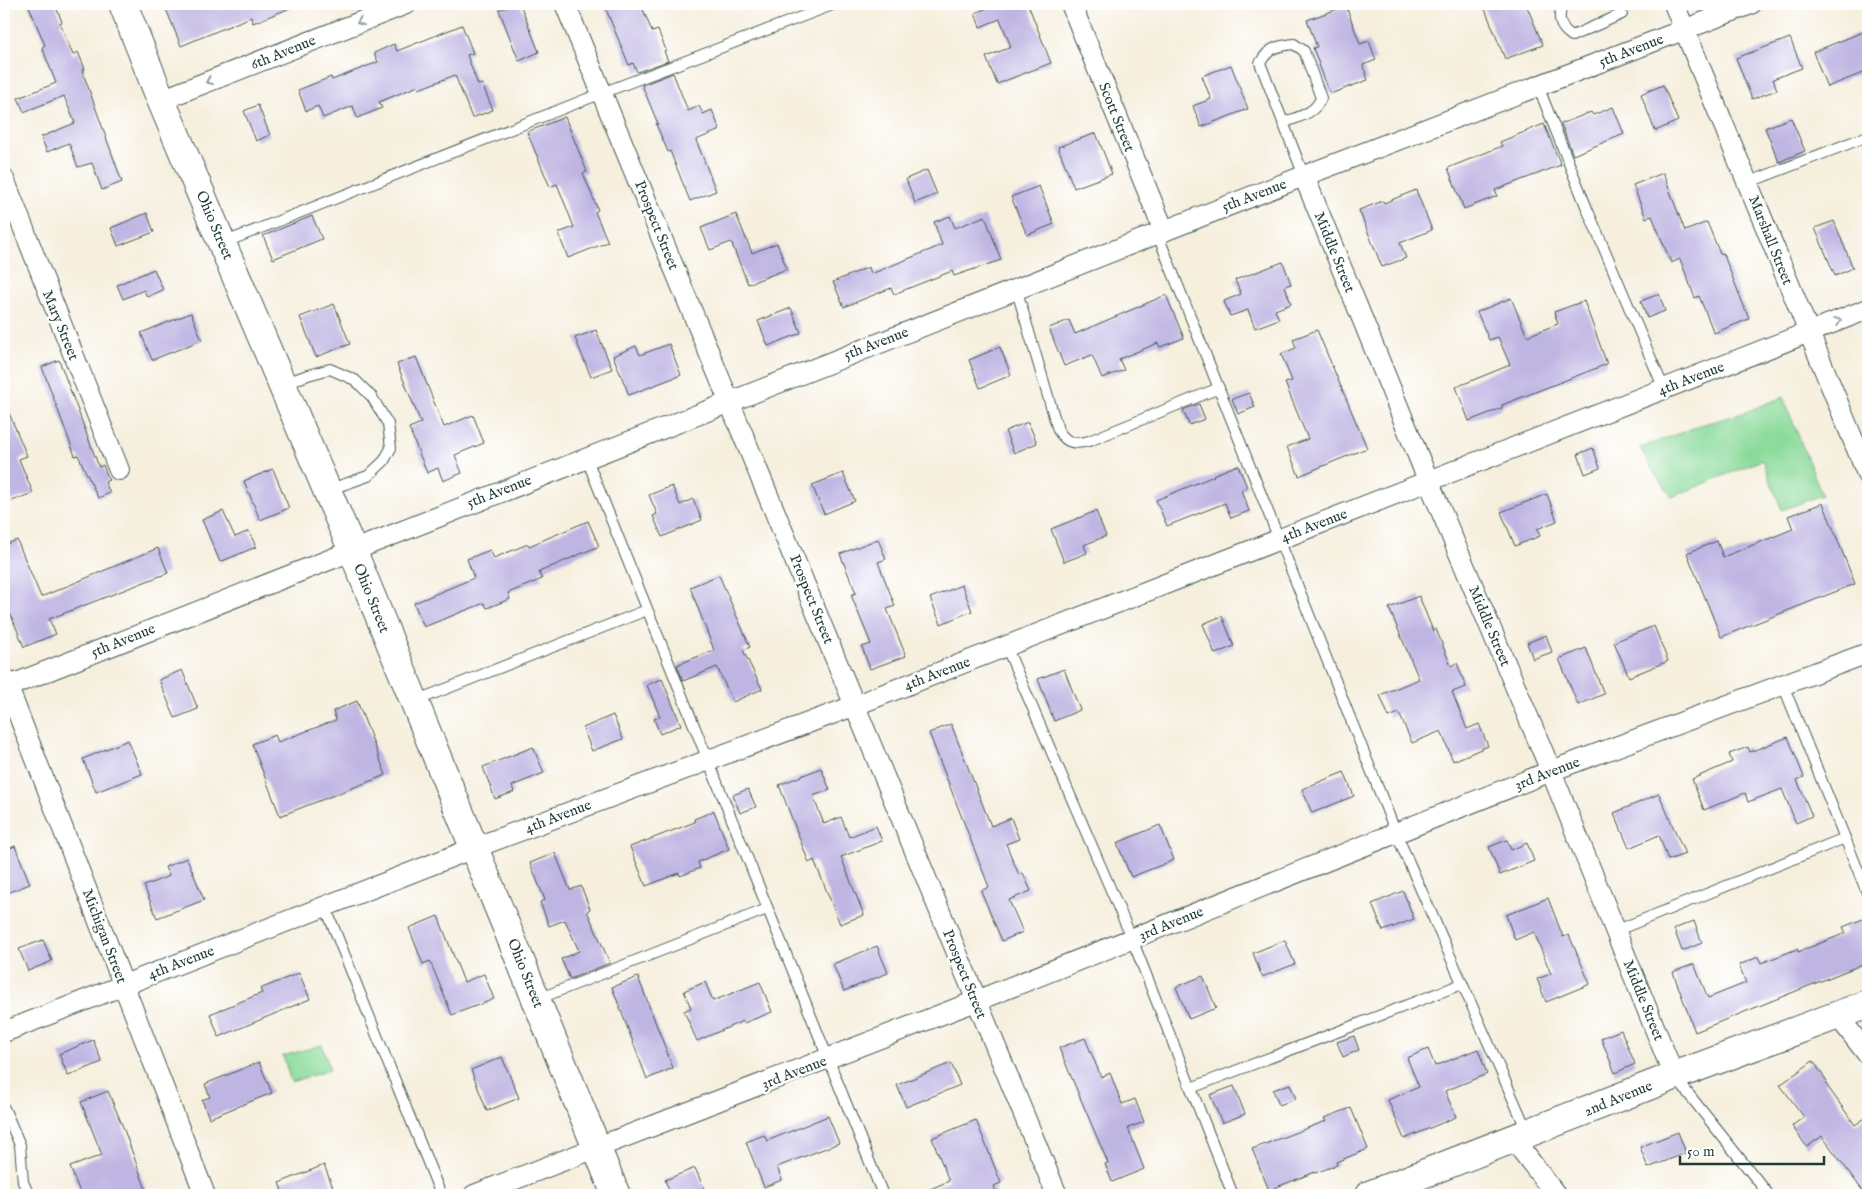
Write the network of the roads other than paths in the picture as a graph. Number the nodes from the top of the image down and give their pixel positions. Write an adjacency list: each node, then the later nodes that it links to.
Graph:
1 (123, 4): 13 (street, Ohio Street)
2 (406, 4): 13 (street, 6th Avenue, one-way to 13)
3 (565, 4): 12 (street, Prospect Street)
4 (835, 4): 12 (lane)
5 (1071, 4): 19 (street, Scott Street)
6 (1563, 4): 9 (lane)
7 (1674, 4): 10 (street, Marshall Street)
8 (1751, 4): 10 (street, 5th Avenue)
9 (1622, 14)
10 (1684, 29): 11 (street, 5th Avenue); 18 (street, Marshall Street)
11 (1538, 86): 16 (street, 5th Avenue); 26 (lane)
12 (602, 93): 20 (lane); 27 (street, Prospect Street)
13 (161, 100): 20 (street, Ohio Street)
14 (1283, 122): 14 (lane); 16 (lane)
15 (1868, 136): 18 (lane)
16 (1304, 176): 19 (street, 5th Avenue); 31 (street, Middle Street)
17 (4, 179): 29 (street, Mary Street)
18 (1747, 183): 23 (street, Marshall Street)
19 (1160, 232): 21 (street, 5th Avenue); 25 (lane)
20 (222, 244): 24 (street, Ohio Street)
21 (1016, 288): 25 (lane); 27 (street, 5th Avenue)
22 (1868, 309): 23 (street, 4th Avenue, one-way to 22)
23 (1808, 333): 26 (street, 4th Avenue); 30 (street, Marshall Street)
24 (282, 385): 32 (street, Ohio Street); 32 (lane)
25 (1219, 388): 33 (lane)
26 (1664, 389): 31 (street, 4th Avenue)
27 (729, 401): 28 (street, 5th Avenue); 41 (street, Prospect Street)
28 (586, 457): 34 (street, 5th Avenue); 35 (lane)
29 (119, 470)
30 (1868, 476)
31 (1428, 480): 33 (street, 4th Avenue); 43 (street, Middle Street)
32 (327, 491): 34 (street, Ohio Street)
33 (1279, 539): 36 (street, 4th Avenue); 44 (lane)
34 (352, 549): 38 (street, 5th Avenue); 40 (street, Ohio Street)
35 (647, 610): 40 (lane); 42 (lane)
36 (1006, 646): 41 (street, 4th Avenue); 51 (lane)
37 (1868, 653): 39 (street, 3rd Avenue)
38 (5, 683): 52 (street, Michigan Street)
39 (1783, 685): 43 (street, 3rd Avenue); 45 (lane)
40 (414, 701): 46 (street, Ohio Street)
41 (856, 705): 42 (street, 4th Avenue); 55 (street, Prospect Street)
42 (708, 761): 46 (street, 4th Avenue); 49 (lane)
43 (1551, 771): 44 (street, 3rd Avenue); 50 (street, Middle Street)
44 (1396, 833): 51 (street, 3rd Avenue); 53 (lane)
45 (1845, 838): 47 (lane); 50 (lane)
46 (474, 848): 48 (street, 4th Avenue); 54 (street, Ohio Street)
47 (1868, 894)
48 (325, 906): 52 (street, 4th Avenue); 68 (lane)
49 (768, 909): 54 (lane); 60 (lane)
50 (1615, 930): 61 (street, Middle Street)
51 (1132, 939): 55 (street, 3rd Avenue); 62 (lane)
52 (124, 984): 58 (street, 4th Avenue); 67 (street, Michigan Street)
53 (1462, 984): 62 (lane); 64 (lane)
54 (537, 1000): 65 (street, Ohio Street)
55 (976, 1001): 60 (street, 3rd Avenue); 72 (street, Prospect Street)
56 (1868, 1004): 57 (street, 2nd Avenue)
57 (1838, 1016): 59 (street); 61 (street, 2nd Avenue)
58 (4, 1032)
59 (1868, 1054)
60 (828, 1058): 65 (street, 3rd Avenue); 71 (lane)
61 (1674, 1076): 64 (street, 2nd Avenue); 76 (lane)
62 (1191, 1088): 73 (lane)
63 (4, 1108): 66 (lane)
64 (1521, 1137): 74 (street, 2nd Avenue); 75 (street)
65 (597, 1147): 69 (street, 3rd Avenue); 70 (street, Ohio Street)
66 (28, 1195)
67 (206, 1195)
68 (441, 1195)
69 (474, 1195)
70 (616, 1195)
71 (883, 1195)
72 (1057, 1195)
73 (1233, 1195)
74 (1369, 1195)
75 (1556, 1195)
76 (1768, 1195)

